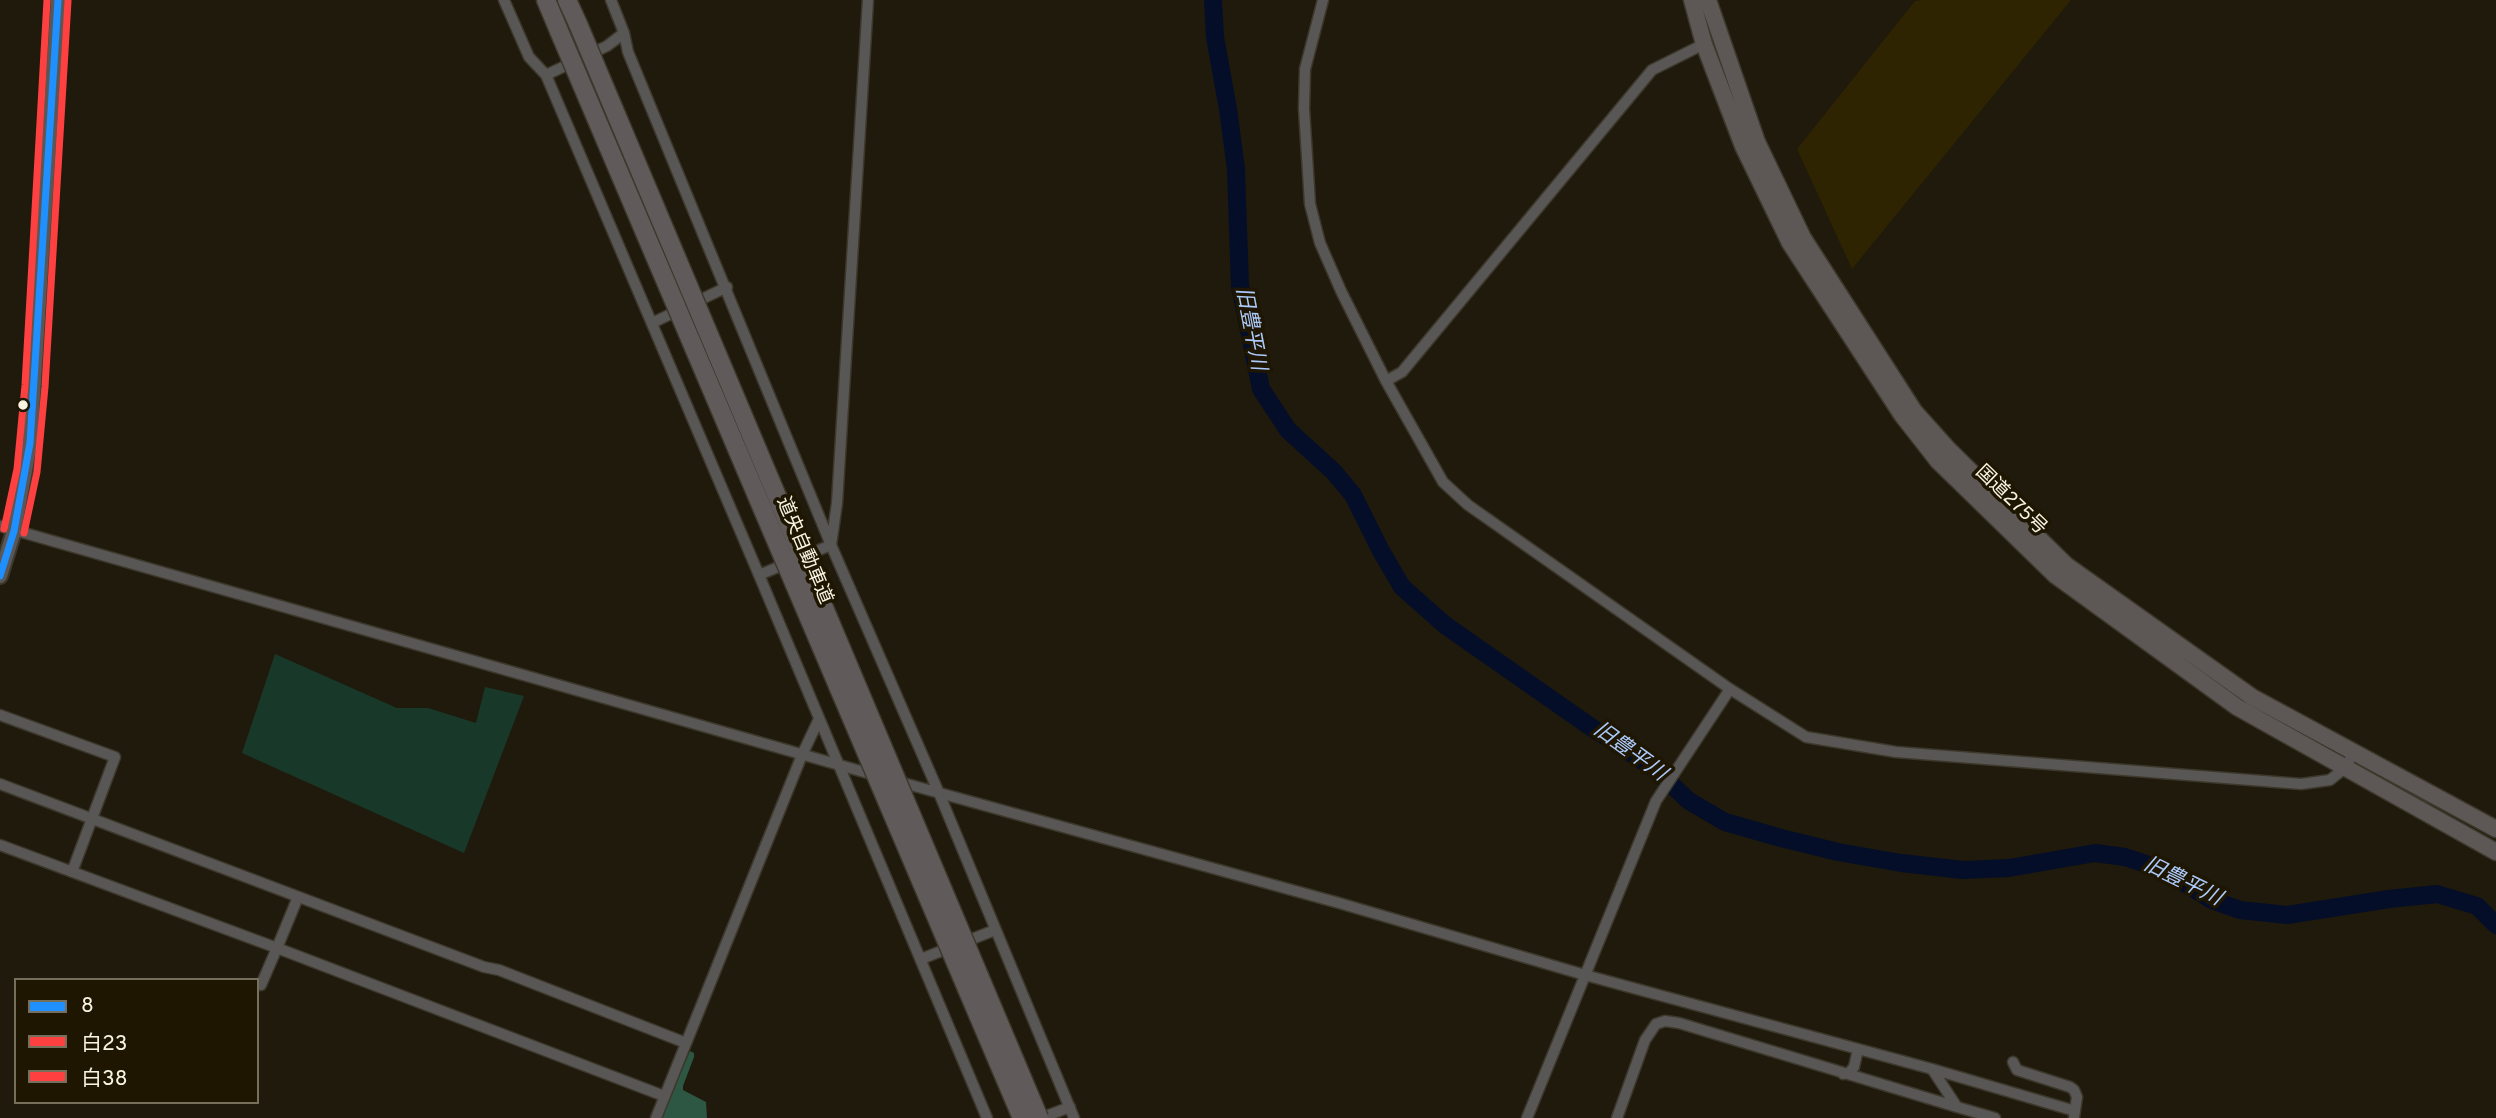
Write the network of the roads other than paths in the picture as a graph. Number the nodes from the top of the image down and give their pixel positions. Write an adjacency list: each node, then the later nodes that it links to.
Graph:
1 (58, 0): 16 (main road)
2 (504, 0): 12 (street)
3 (546, 0): 51 (highway, 道央自動車道, bridge)
4 (567, 0): 52 (highway, 道央自動車道, bridge)
5 (611, 0): 10 (street)
6 (868, 0): 17 (street)
7 (1323, 0): 15 (street)
8 (1692, 0): 11 (highway, 国道275号)
9 (1708, 0): 23 (highway, 国道275号)
10 (624, 33): 12 (street); 13 (street)
11 (1704, 44): 15 (street); 26 (highway, 国道275号)
12 (546, 75): 14 (street)
13 (727, 287): 14 (street); 17 (street)
14 (652, 323): 18 (street)
15 (1386, 381): 20 (street)
16 (7, 529): 19 (main road); 24 (street)
17 (831, 545): 18 (street); 28 (street)
18 (759, 575): 22 (street)
19 (0, 576)
20 (1730, 689): 26 (street); 38 (street)
21 (0, 715): 29 (street)
22 (819, 719): 24 (street); 25 (street)
23 (2354, 751): 26 (street); 30 (highway, 国道275号)
24 (802, 755): 25 (street); 40 (street)
25 (839, 765): 28 (street); 37 (street)
26 (2346, 766): 32 (highway, 国道275号)
27 (0, 785): 29 (street)
28 (939, 793): 35 (street); 38 (street)
29 (93, 819): 33 (street); 34 (street)
30 (2496, 829)
31 (0, 845): 33 (street)
32 (2496, 852)
33 (72, 872): 36 (street)
34 (298, 897): 36 (street); 40 (street)
35 (995, 930): 37 (street); 46 (street)
36 (277, 948): 39 (street); 45 (street)
37 (921, 960): 50 (street)
38 (1585, 975): 41 (street); 54 (street)
39 (261, 985)
40 (686, 1043): 45 (street)
41 (1858, 1049): 43 (street); 44 (street)
42 (2013, 1062): 48 (street)
43 (1932, 1069): 47 (street); 48 (street)
44 (1843, 1074): 47 (street); 55 (street)
45 (664, 1096): 49 (street)
46 (1070, 1107): 52 (street); 53 (street)
47 (1957, 1107): 56 (street)
48 (2074, 1115)
49 (656, 1118)
50 (987, 1118)
51 (1022, 1118)
52 (1040, 1118)
53 (1074, 1118)
54 (1527, 1118)
55 (1617, 1118)
56 (1995, 1118)

